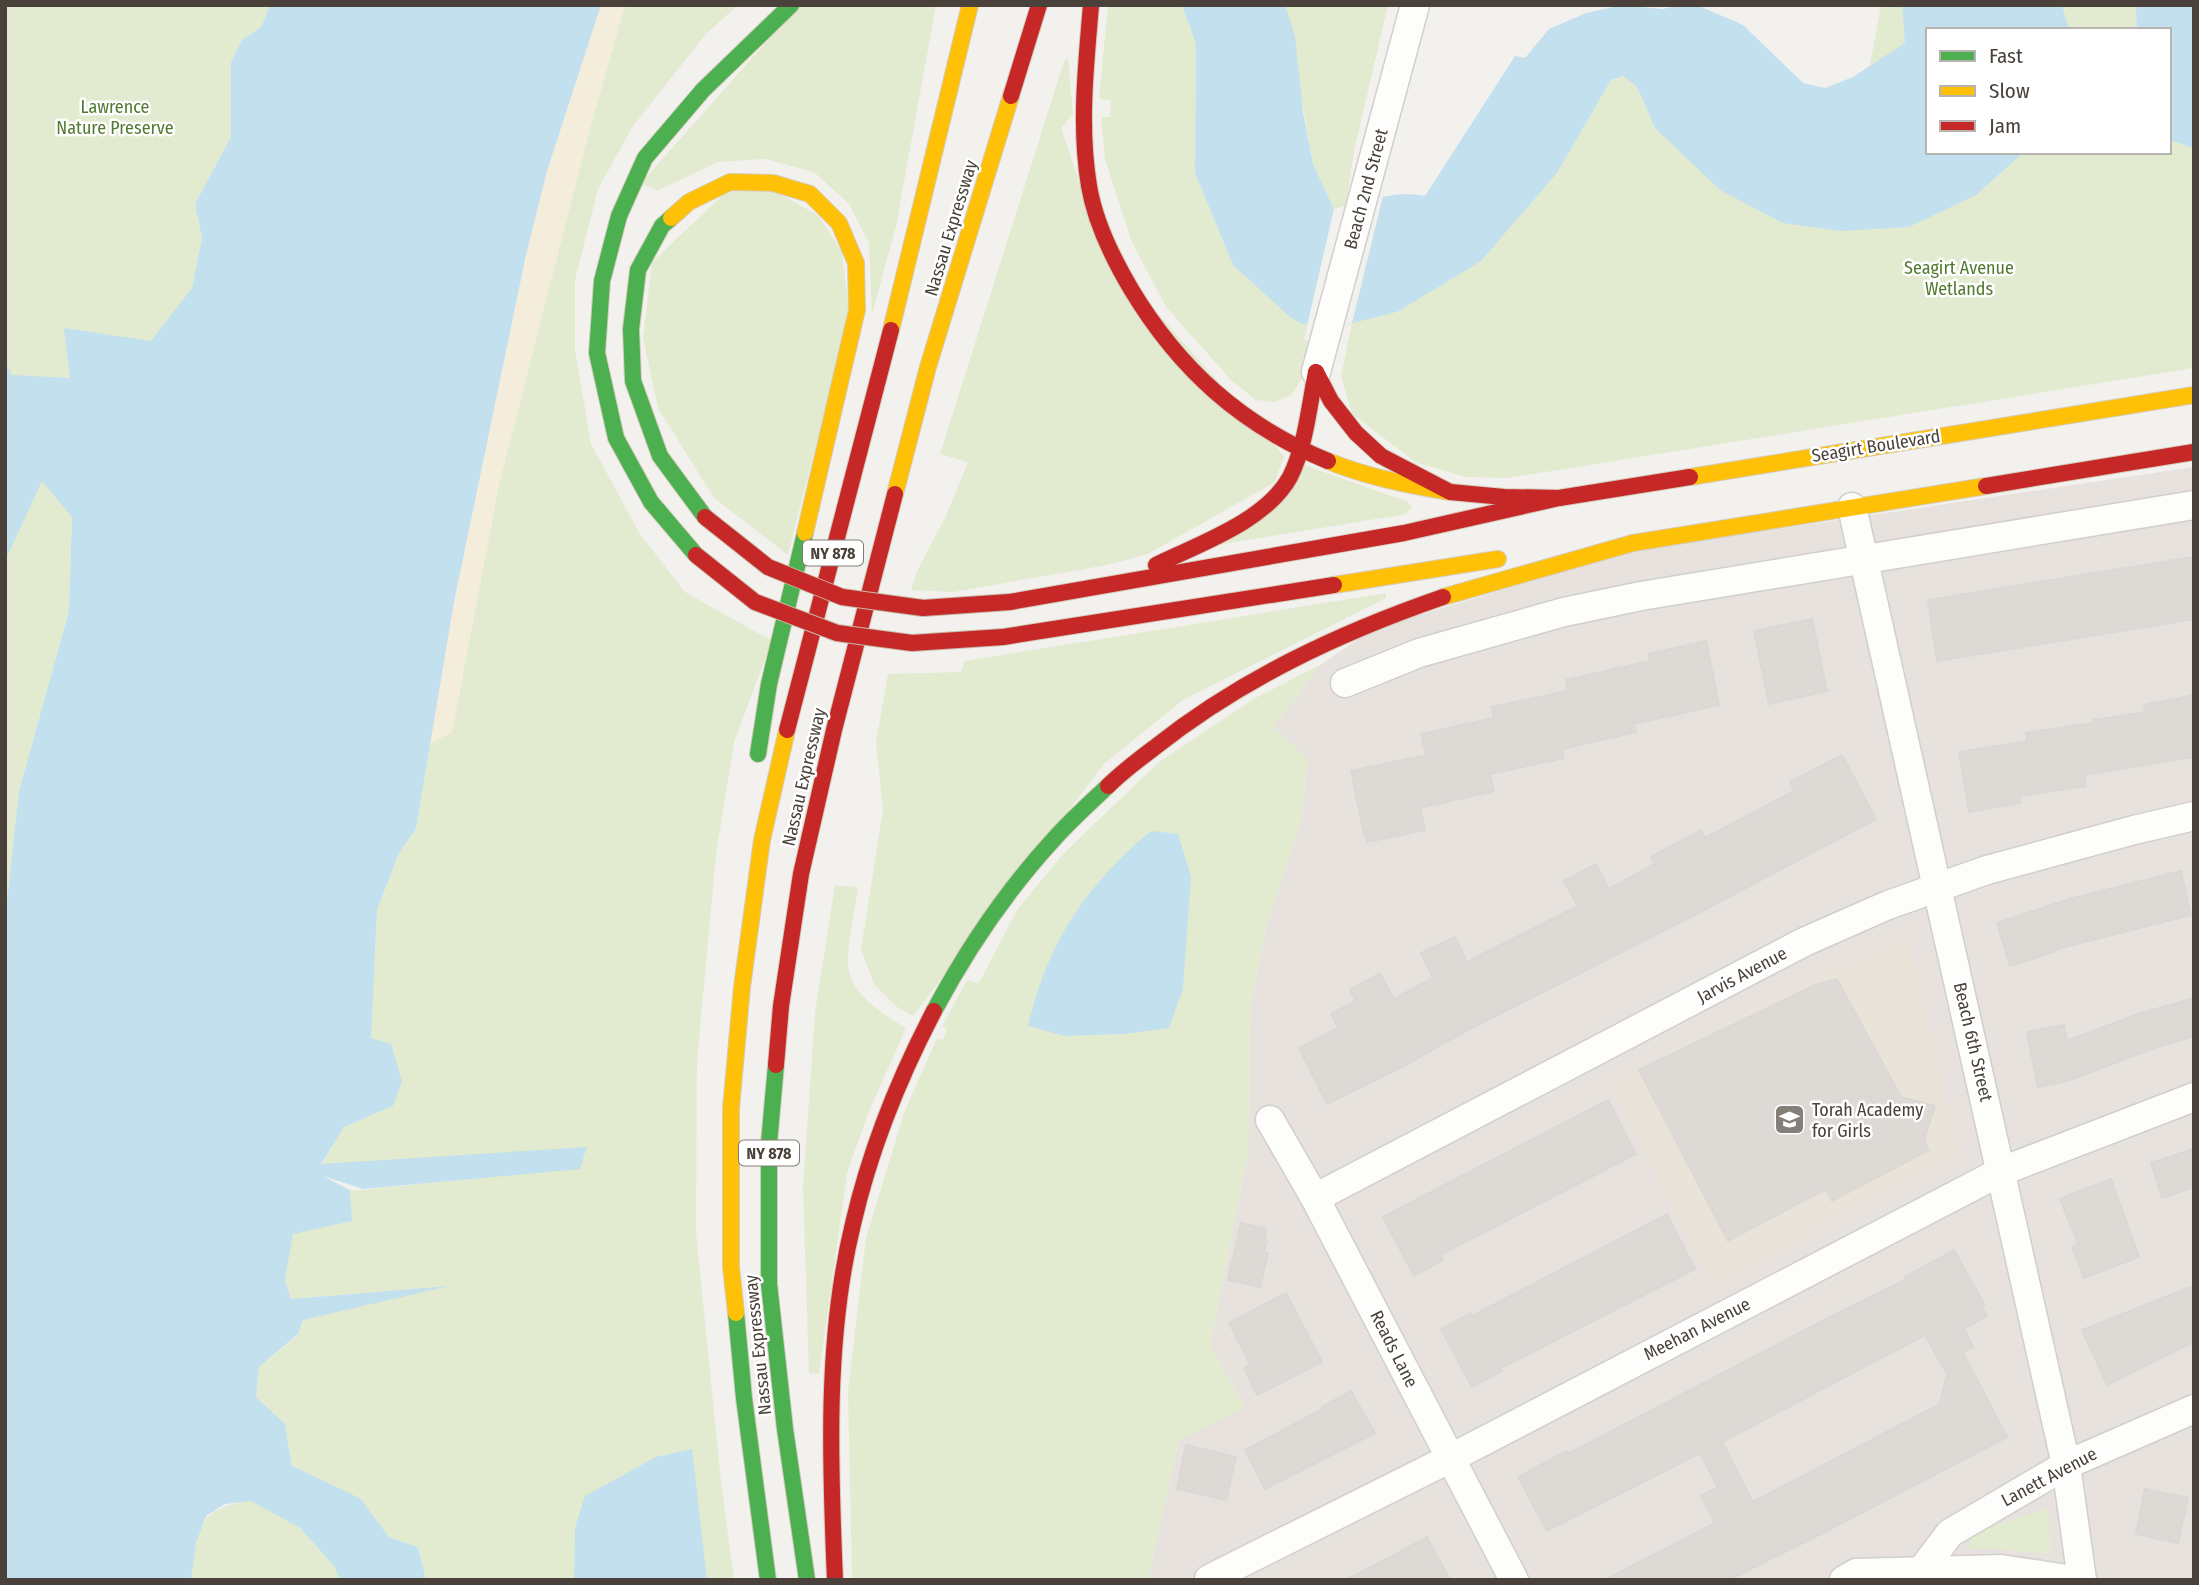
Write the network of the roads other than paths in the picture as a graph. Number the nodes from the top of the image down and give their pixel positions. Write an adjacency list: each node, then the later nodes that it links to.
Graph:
1 (791, 5): 14 (main road, bridge)
2 (970, 5): 23 (main road, Nassau Expressway / NY 878)
3 (1039, 5): 33 (main road, Nassau Expressway / NY 878)
4 (1091, 5): 8 (main road)
5 (1415, 5): 6 (street, Beach 2nd Street)
6 (1316, 372): 8 (main road); 10 (main road)
7 (2194, 395): 11 (main road, Seagirt Boulevard)
8 (1300, 450): 10 (main road); 16 (main road)
9 (2194, 453): 13 (main road)
10 (1450, 492): 11 (main road)
11 (1559, 498): 16 (main road)
12 (2194, 505): 15 (street)
13 (1852, 507): 14 (main road); 15 (street, Beach 6th Street)
14 (1633, 543): 34 (main road)
15 (1864, 560): 17 (street); 21 (street, Beach 6th Street)
16 (1123, 583): 18 (main road, bridge)
17 (1345, 683)
18 (756, 766)
19 (2194, 816): 21 (street, Jarvis Avenue)
20 (741, 873): 23 (main road)
21 (1938, 886): 25 (street, Beach 6th Street); 26 (street, Jarvis Avenue)
22 (2194, 1097): 25 (street, Meehan Avenue)
23 (731, 1108): 32 (main road, Nassau Expressway / NY 878)
24 (1270, 1120): 26 (street, Reads Lane)
25 (2002, 1171): 28 (street, Meehan Avenue); 29 (street, Beach 6th Street)
26 (1315, 1198): 28 (street, Reads Lane)
27 (2194, 1409): 29 (street, Lanett Avenue)
28 (1451, 1458): 31 (street, Meehan Avenue); 35 (street, Reads Lane)
29 (2066, 1465): 30 (street, Lanett Avenue); 38 (street, Beach 6th Street)
30 (1922, 1570): 36 (street); 37 (street)
31 (1209, 1579)
32 (768, 1580)
33 (807, 1580)
34 (835, 1580)
35 (1514, 1580)
36 (1844, 1580)
37 (2073, 1580)
38 (2082, 1580)

